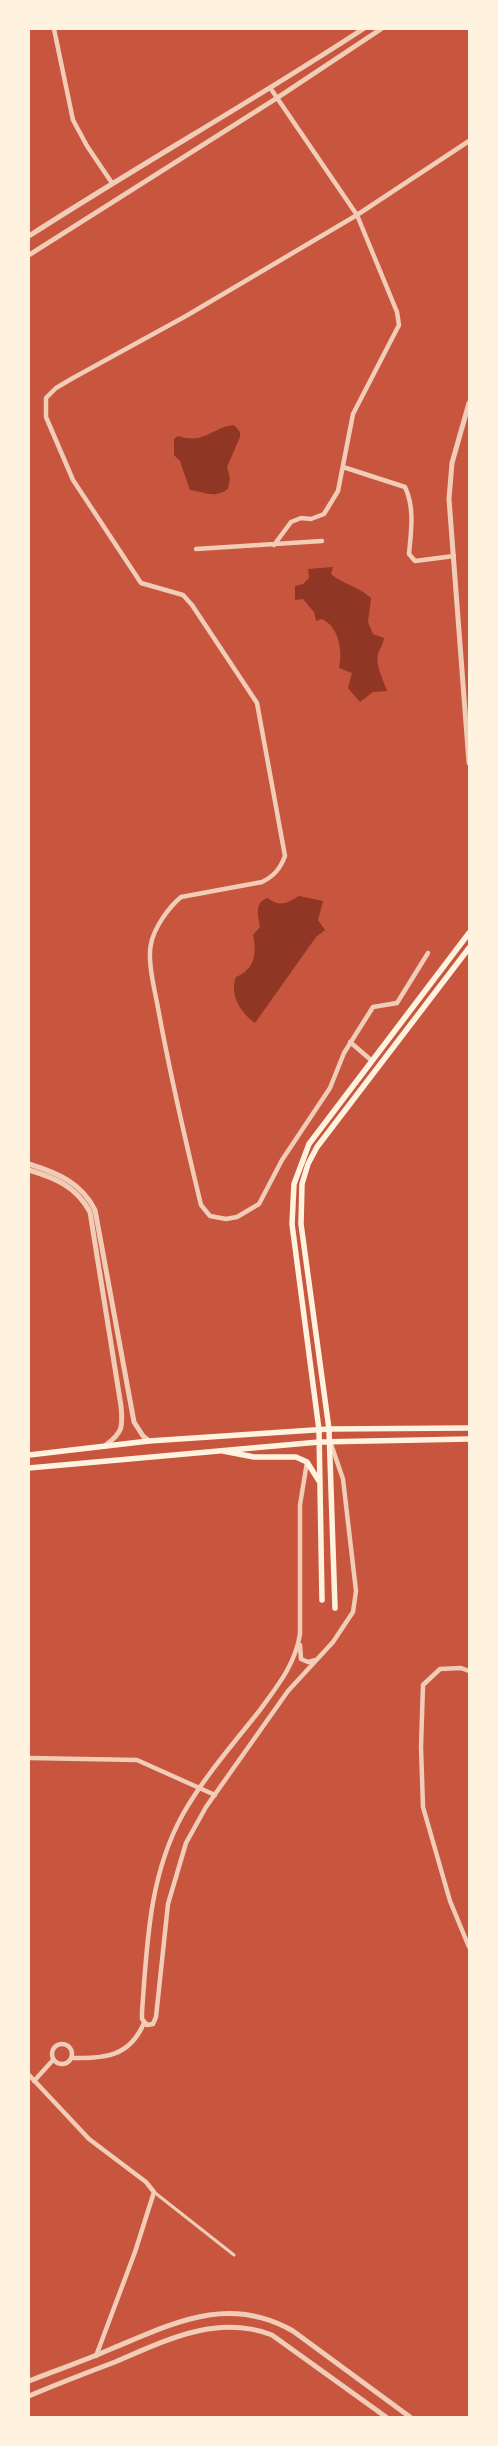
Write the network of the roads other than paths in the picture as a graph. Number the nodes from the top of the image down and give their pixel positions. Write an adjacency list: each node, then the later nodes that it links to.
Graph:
1 (54, 29): 7 (street)
2 (363, 29): 4 (street)
3 (381, 29): 5 (street)
4 (272, 89): 5 (street); 7 (street)
5 (277, 98): 8 (street); 10 (street)
6 (469, 141): 8 (street)
7 (112, 183): 9 (street)
8 (357, 215): 12 (street); 21 (street)
9 (29, 236)
10 (29, 255)
11 (469, 403): 16 (street)
12 (343, 467): 14 (street); 16 (street)
13 (322, 541): 14 (street)
14 (274, 545): 15 (street)
15 (196, 549)
16 (454, 556): 17 (street)
17 (469, 763)
18 (469, 933): 22 (main road)
19 (469, 948): 26 (main road)
20 (428, 954): 21 (street)
21 (350, 1042): 22 (street)
22 (371, 1060): 27 (main road)
23 (29, 1164): 29 (street)
24 (29, 1170): 32 (street)
25 (469, 1428): 26 (main road)
26 (329, 1429): 27 (main road); 30 (main road)
27 (319, 1430): 29 (main road); 31 (main road)
28 (469, 1439): 30 (main road)
29 (149, 1441): 32 (main road)
30 (329, 1441): 31 (main road); 39 (main road); 41 (street)
31 (319, 1442): 33 (main road); 37 (main road)
32 (106, 1446): 34 (main road)
33 (216, 1450): 35 (main road); 36 (main road)
34 (29, 1455)
35 (307, 1462): 37 (main road); 40 (street)
36 (29, 1468)
37 (320, 1483): 38 (main road)
38 (322, 1600)
39 (335, 1608)
40 (300, 1634): 41 (street); 44 (street)
41 (316, 1660): 45 (street)
42 (469, 1671): 46 (street)
43 (29, 1758): 44 (street)
44 (201, 1787): 45 (street); 47 (street)
45 (215, 1795): 47 (street)
46 (469, 1948)
47 (144, 2023): 48 (street)
48 (71, 2058): 49 (street); 49 (street)
49 (53, 2060): 51 (street)
50 (29, 2075): 51 (street)
51 (34, 2081): 52 (street)
52 (154, 2192): 53 (street); 54 (street)
53 (234, 2255)
54 (96, 2356): 55 (street); 58 (street)
55 (29, 2381)
56 (29, 2396): 57 (street)
57 (386, 2417)
58 (410, 2417)

